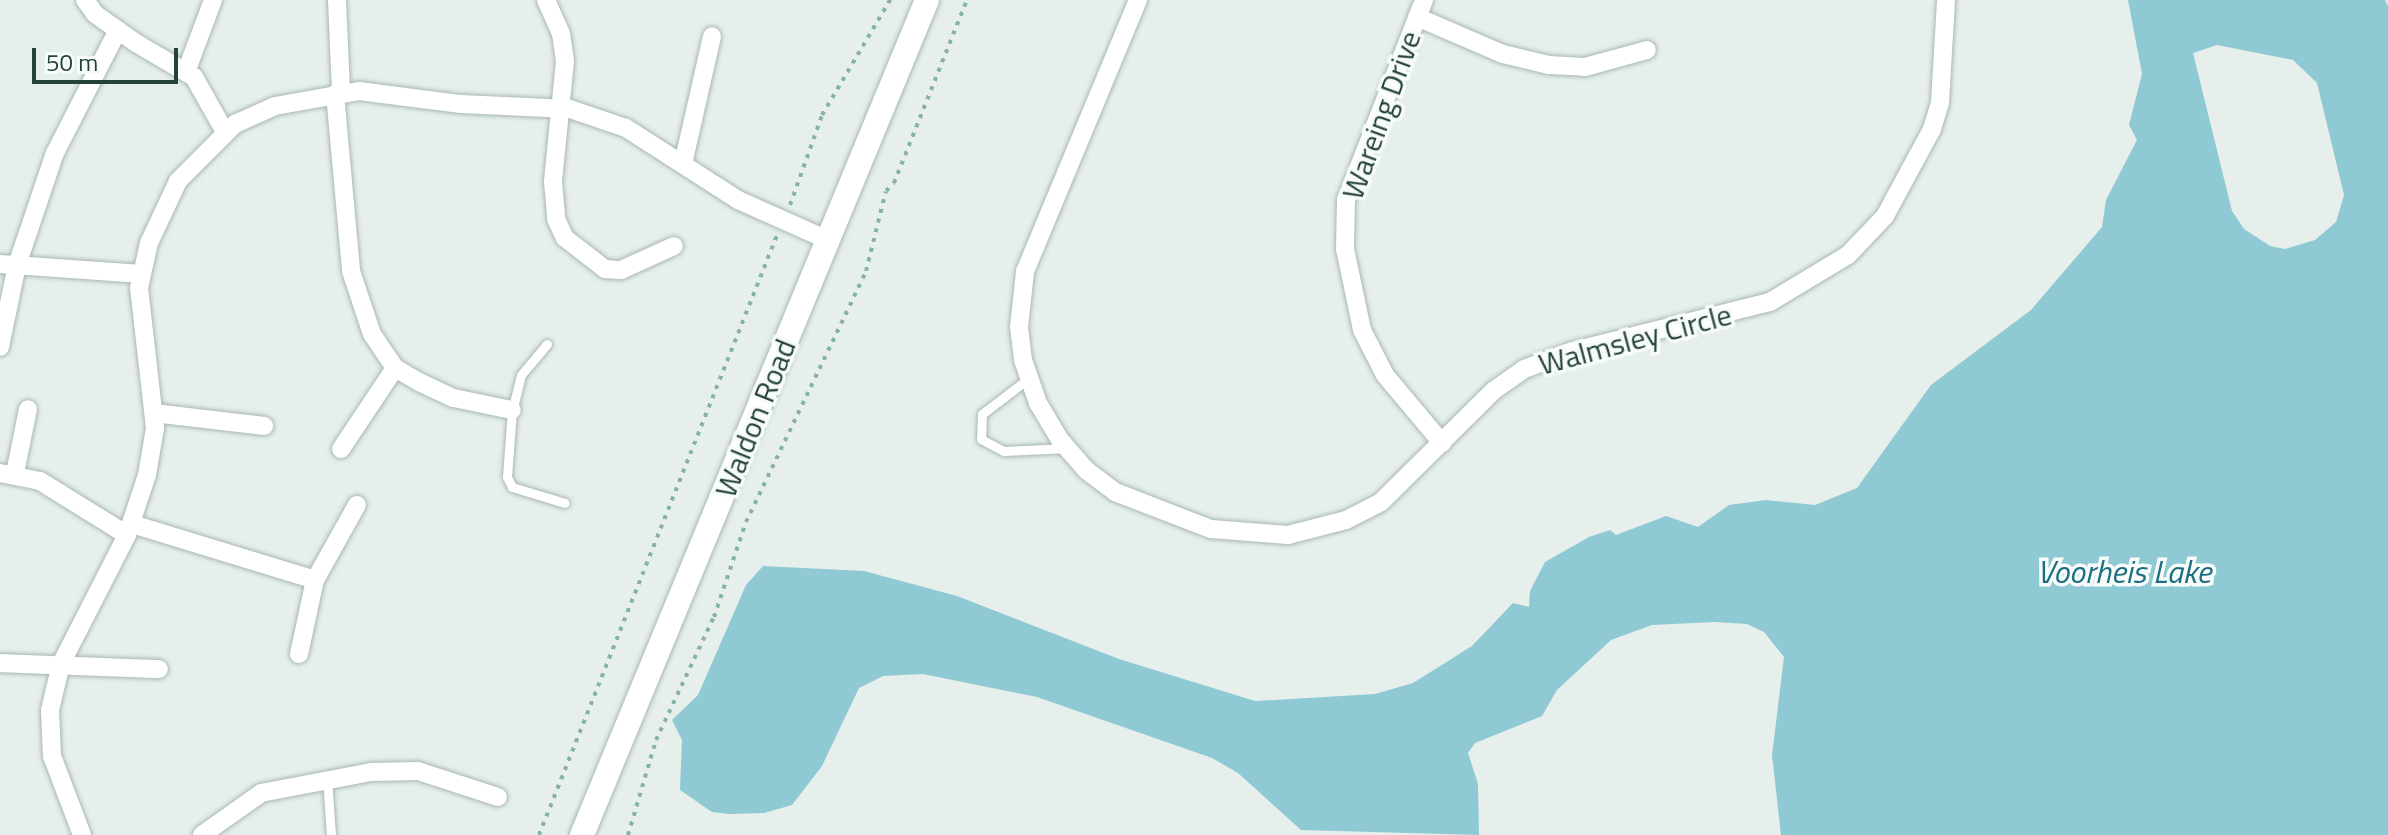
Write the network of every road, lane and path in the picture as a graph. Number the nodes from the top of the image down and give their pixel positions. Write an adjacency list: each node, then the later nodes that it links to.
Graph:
1 (85, 0): 11 (street)
2 (213, 0): 14 (street)
3 (337, 0): 15 (street)
4 (546, 0): 16 (street)
5 (890, 0): 19 (path)
6 (927, 0): 20 (street, Waldon Road)
7 (967, 0): 51 (path)
8 (1138, 0): 27 (street, Walmsley Circle)
9 (1946, 0): 32 (street, Walmsley Circle)
10 (1421, 8): 13 (street); 32 (street, Wareing Drive)
11 (118, 30): 14 (street); 22 (street)
12 (712, 36): 18 (street)
13 (1647, 50)
14 (186, 72): 17 (street)
15 (338, 94): 16 (street); 17 (street); 26 (street)
16 (562, 108): 18 (street); 21 (street)
17 (225, 132): 23 (street)
18 (683, 164): 19 (street)
19 (783, 221): 20 (street); 49 (path)
20 (828, 240): 50 (street, Waldon Road)
21 (674, 246)
22 (9, 264): 23 (street); 25 (street)
23 (142, 274): 30 (street)
24 (547, 344): 29 (lane)
25 (0, 347)
26 (395, 368): 29 (street); 34 (street)
27 (1029, 378): 33 (street, Walmsley Circle); 33 (lane)
28 (28, 409): 35 (street)
29 (512, 410): 36 (lane)
30 (154, 413): 31 (street); 38 (street)
31 (264, 426)
32 (1442, 443): 33 (street, Walmsley Circle)
33 (1067, 448)
34 (341, 449)
35 (8, 473): 38 (street)
36 (565, 503)
37 (357, 505): 39 (street)
38 (130, 529): 39 (street); 42 (street)
39 (315, 580): 40 (street)
40 (299, 654)
41 (0, 663): 42 (street)
42 (61, 664): 43 (street); 46 (street)
43 (159, 669)
44 (327, 778): 45 (street); 47 (street); 48 (lane)
45 (498, 797)
46 (75, 833)
47 (202, 835)
48 (331, 835)
49 (539, 835)
50 (582, 835)
51 (628, 835)

